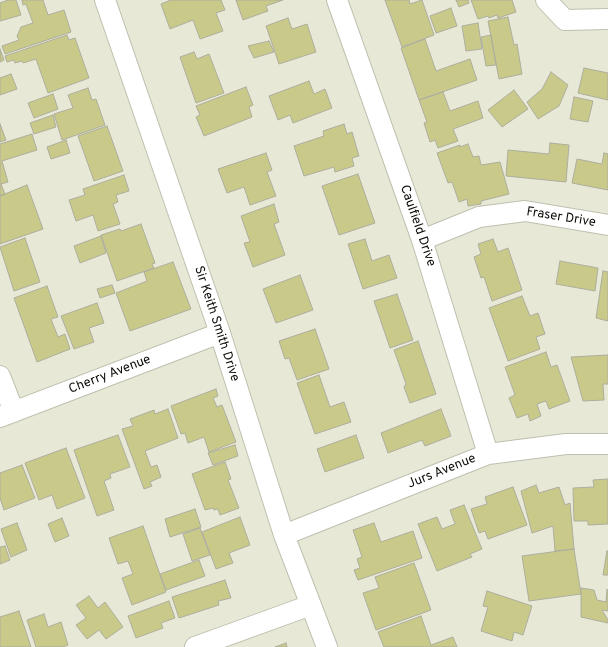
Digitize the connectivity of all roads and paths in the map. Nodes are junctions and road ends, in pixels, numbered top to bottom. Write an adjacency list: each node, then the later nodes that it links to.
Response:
1 (105, 0): 7 (street, Sir Keith Smith Drive)
2 (337, 0): 6 (street, Caulfield Drive)
3 (546, 0): 4 (street)
4 (608, 19)
5 (608, 225): 6 (street, Fraser Drive)
6 (422, 240): 11 (street, Caulfield Drive)
7 (220, 333): 9 (street, Cherry Avenue); 12 (street, Sir Keith Smith Drive)
8 (0, 376): 9 (street)
9 (7, 415)
10 (608, 444): 11 (street, Jurs Avenue)
11 (488, 454): 12 (street, Jurs Avenue)
12 (284, 535): 13 (street, Sir Keith Smith Drive)
13 (311, 605): 14 (street); 15 (street, Sir Keith Smith Drive)
14 (195, 647)
15 (327, 647)

